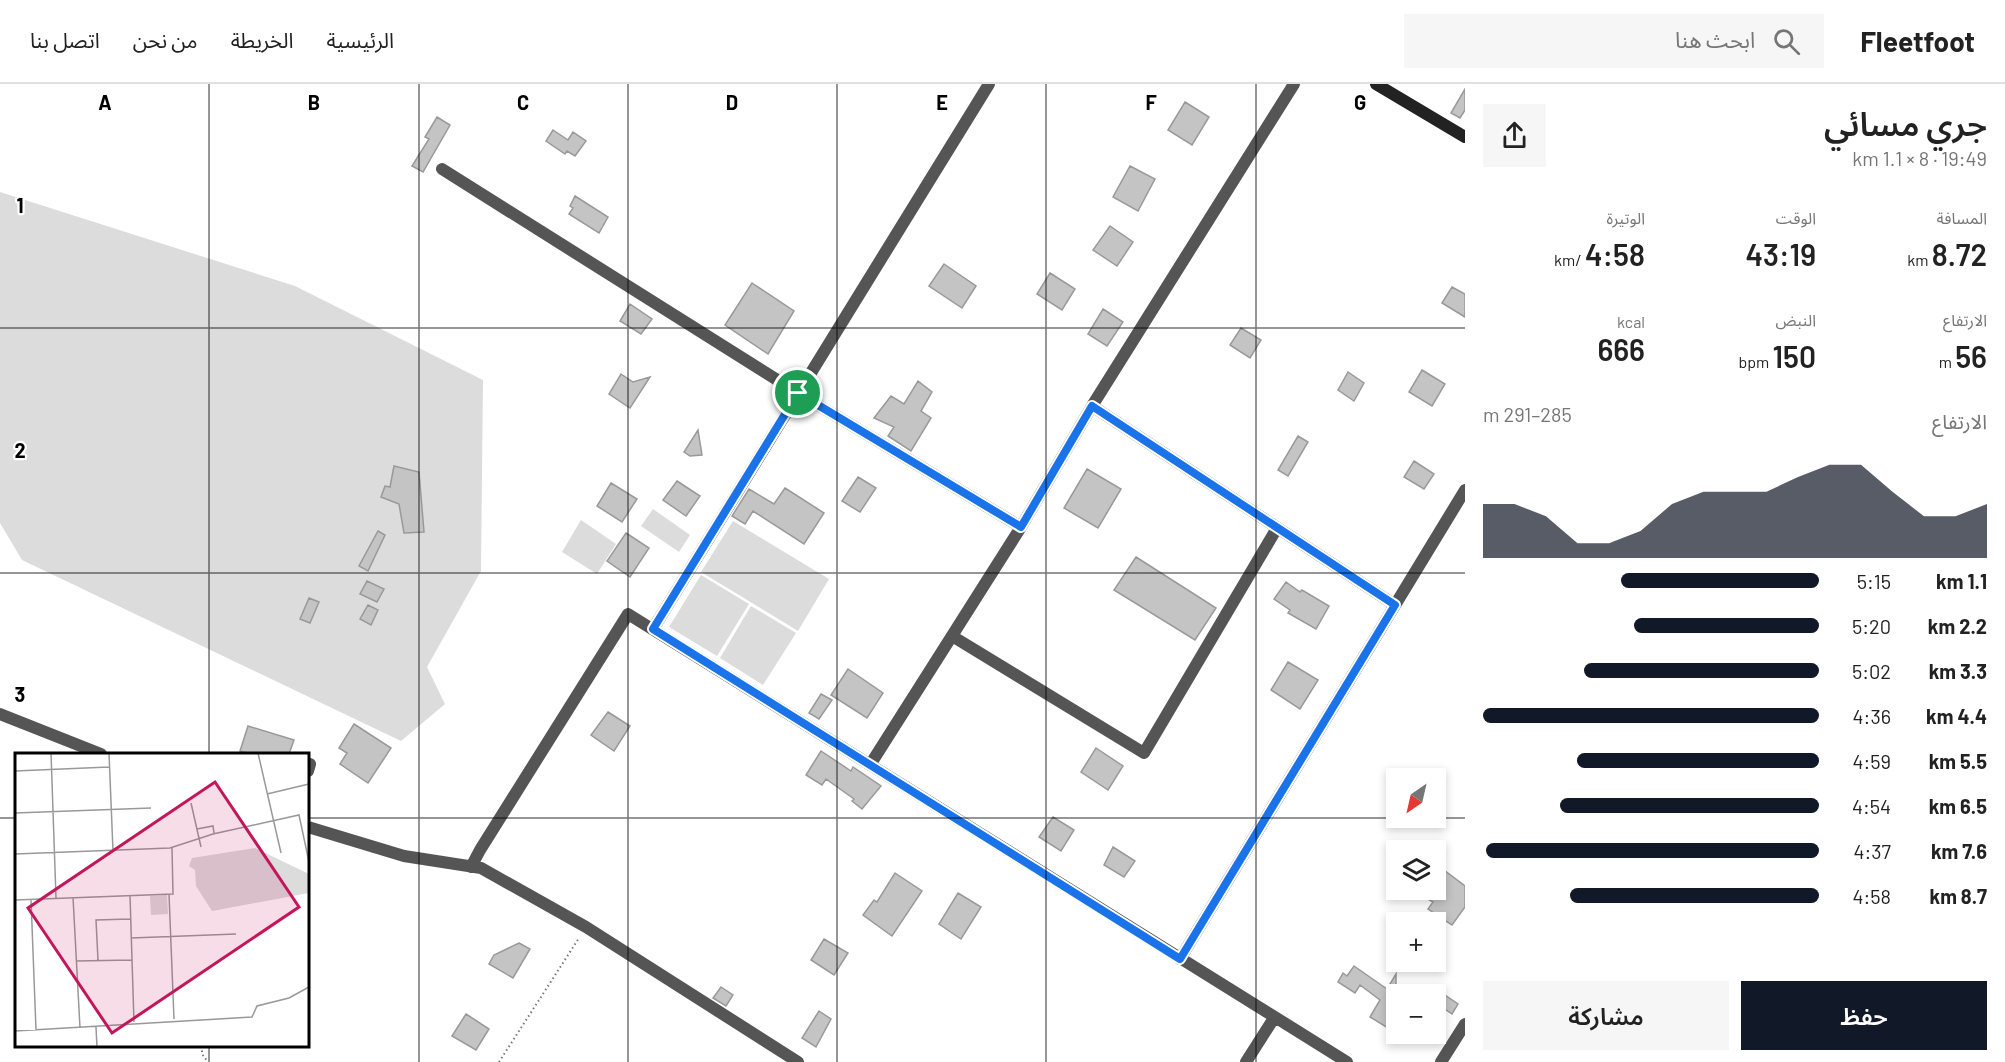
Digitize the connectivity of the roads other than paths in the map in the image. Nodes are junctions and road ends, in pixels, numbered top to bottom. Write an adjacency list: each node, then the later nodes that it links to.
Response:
1 (988, 84): 6 (street)
2 (1294, 84): 7 (street)
3 (1376, 84): 4 (street)
4 (1465, 137)
5 (442, 169): 6 (street)
6 (798, 393): 9 (street); 12 (street)
7 (1092, 406): 9 (street); 10 (street)
8 (1465, 490): 11 (street)
9 (1021, 527): 13 (street)
10 (1277, 528): 11 (street); 13 (street)
11 (1395, 605): 19 (street)
12 (653, 629): 16 (street); 18 (street)
13 (952, 636): 16 (street)
14 (0, 714): 15 (street)
15 (98, 753)
16 (870, 765): 19 (street)
17 (309, 827): 18 (street)
18 (471, 867): 22 (street)
19 (1180, 959): 20 (street)
20 (1274, 1018): 23 (street); 24 (street)
21 (1465, 1024): 25 (street)
22 (798, 1062)
23 (1246, 1062)
24 (1347, 1062)
25 (1441, 1062)

